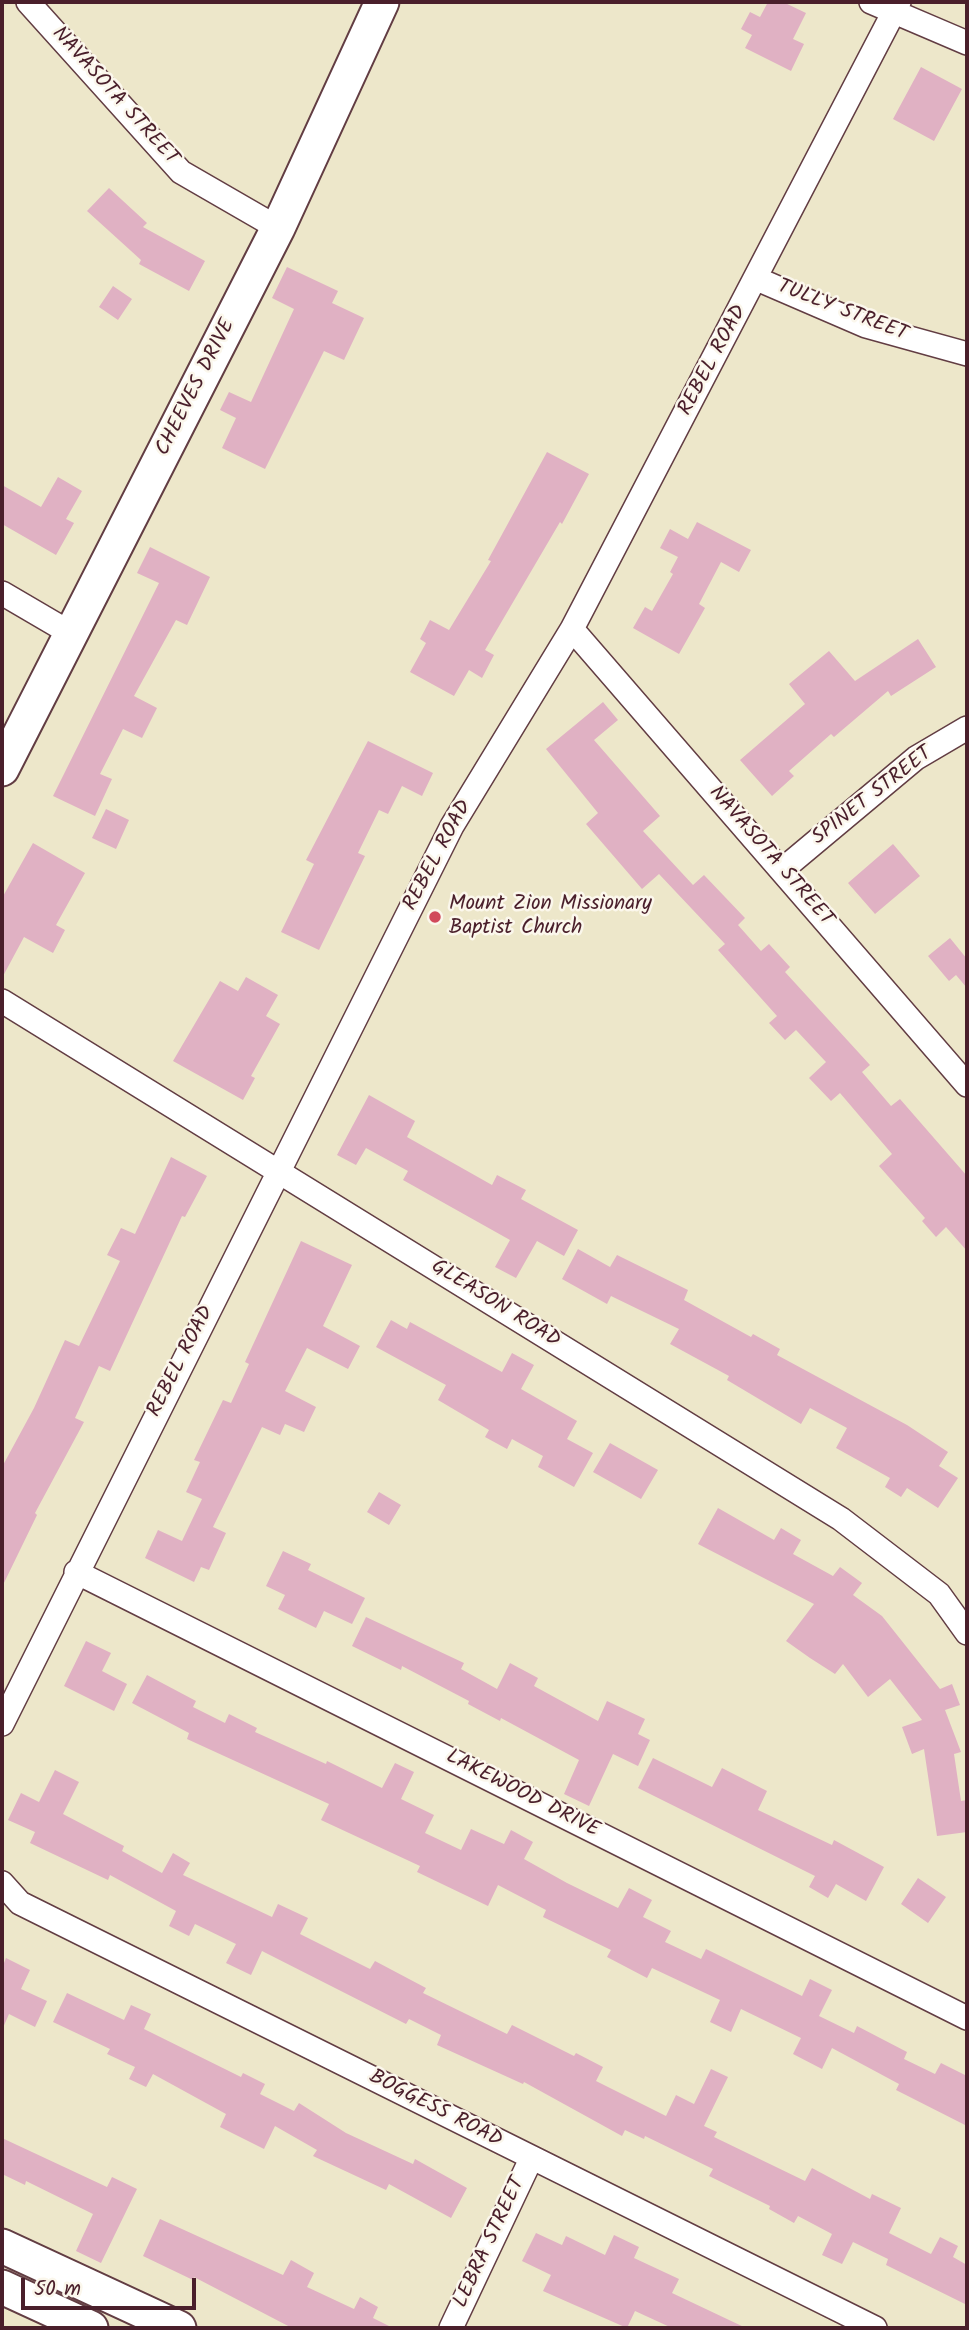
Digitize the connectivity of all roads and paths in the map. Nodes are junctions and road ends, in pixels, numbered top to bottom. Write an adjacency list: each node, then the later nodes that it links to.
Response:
1 (28, 2): 6 (street, NAVASOTA STREET)
2 (382, 2): 6 (street, CHEEVES DRIVE)
3 (872, 2): 4 (street)
4 (897, 8): 5 (street); 7 (street, REBEL ROAD)
5 (967, 43)
6 (278, 228): 11 (street, CHEEVES DRIVE)
7 (757, 279): 8 (street, TULLY STREET); 10 (street, REBEL ROAD)
8 (967, 354)
9 (2, 593): 11 (street)
10 (572, 629): 14 (street, NAVASOTA STREET); 17 (street, REBEL ROAD)
11 (72, 634): 13 (street, CHEEVES DRIVE)
12 (967, 728): 14 (street, SPINET STREET)
13 (2, 769)
14 (782, 870): 16 (street, NAVASOTA STREET)
15 (2, 1001): 17 (street, GLEASON ROAD)
16 (967, 1085)
17 (278, 1171): 18 (street, REBEL ROAD); 19 (street, GLEASON ROAD)
18 (76, 1572): 20 (street, REBEL ROAD); 22 (street, LAKEWOOD DRIVE)
19 (967, 1633)
20 (2, 1724)
21 (2, 1883): 23 (street, BOGGESS ROAD)
22 (967, 2018)
23 (531, 2158): 28 (street, LEBRA STREET); 29 (street, BOGGESS ROAD)
24 (2, 2246): 27 (street)
25 (2, 2287): 26 (street)
26 (91, 2328)
27 (178, 2328)
28 (451, 2328)
29 (875, 2328)

